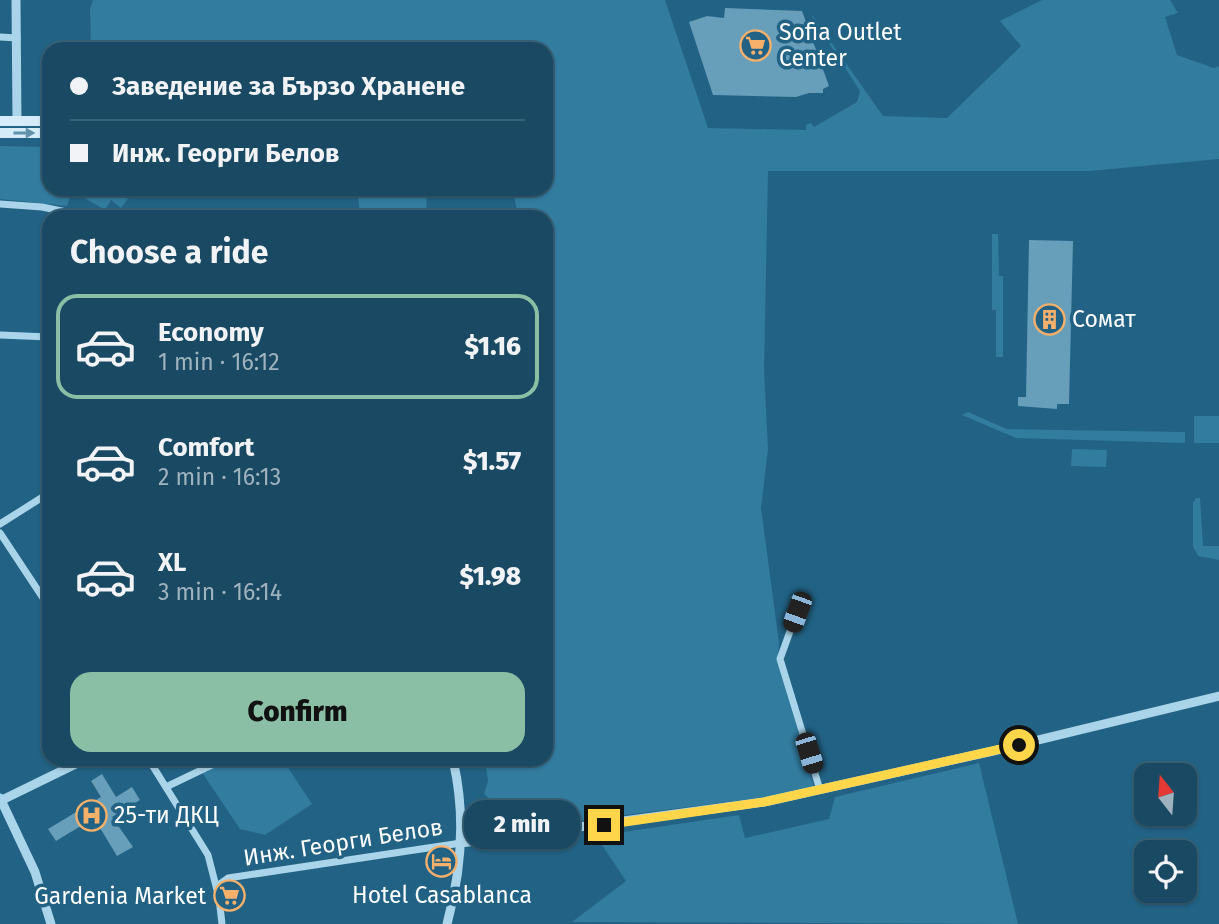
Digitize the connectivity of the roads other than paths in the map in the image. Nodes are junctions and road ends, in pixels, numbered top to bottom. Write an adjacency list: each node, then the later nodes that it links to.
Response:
1 (16, 0): 3 (street)
2 (0, 37): 3 (street)
3 (17, 38): 5 (street)
4 (0, 121): 5 (main road)
5 (17, 121): 6 (main road)
6 (42, 121)
7 (0, 133): 8 (main road, one-way to 8)
8 (42, 133)
9 (0, 204): 10 (street)
10 (57, 210)
11 (0, 335): 12 (street)
12 (42, 337)
13 (42, 497): 14 (street)
14 (0, 524)
15 (0, 533): 16 (street)
16 (42, 596)
17 (797, 612): 24 (street)
18 (1219, 696): 24 (street, Инж. Георги Белов)
19 (71, 766): 25 (street)
20 (153, 766): 23 (street)
21 (210, 766): 23 (street)
22 (454, 766): 26 (street)
23 (166, 787): 27 (street)
24 (820, 790): 26 (street, Инж. Георги Белов)
25 (0, 800): 28 (street)
26 (461, 843): 27 (street, Инж. Георги Белов); 30 (street)
27 (217, 886): 29 (street)
28 (51, 924)
29 (222, 924)
30 (447, 924)

